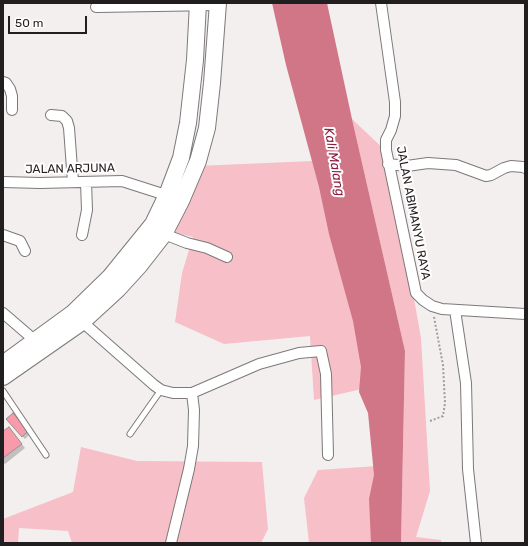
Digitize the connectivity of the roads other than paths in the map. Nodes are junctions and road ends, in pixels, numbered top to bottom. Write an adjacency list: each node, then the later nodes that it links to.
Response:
1 (381, 3): 10 (street, JALAN ABIMANYU RAYA)
2 (198, 4): 3 (street); 4 (street); 6 (main road)
3 (218, 4): 7 (main road)
4 (96, 7)
5 (3, 82): 8 (street)
6 (191, 102): 7 (main road); 15 (main road)
7 (210, 104): 15 (main road)
8 (12, 110)
9 (51, 115): 13 (street)
10 (388, 164): 11 (street); 21 (street, JALAN ABIMANYU RAYA)
11 (525, 168)
12 (3, 182): 13 (street, JALAN ARJUNA)
13 (73, 182): 14 (street, JALAN ARJUNA)
14 (86, 182): 15 (street, JALAN ARJUNA); 18 (street)
15 (174, 198): 16 (main road); 24 (main road)
16 (164, 234): 20 (street); 24 (main road)
17 (3, 235): 19 (street)
18 (82, 235)
19 (25, 251)
20 (227, 257)
21 (455, 310): 23 (street, JALAN ABIMANYU RAYA); 35 (street)
22 (3, 312): 25 (street)
23 (525, 314)
24 (78, 318): 25 (main road); 28 (street)
25 (40, 345): 26 (main road); 27 (main road)
26 (3, 364)
27 (3, 377)
28 (161, 390): 30 (street); 31 (lane)
29 (3, 391): 32 (lane)
30 (192, 393): 33 (street); 34 (street)
31 (130, 434)
32 (46, 455)
33 (328, 455)
34 (171, 543)
35 (476, 543)

